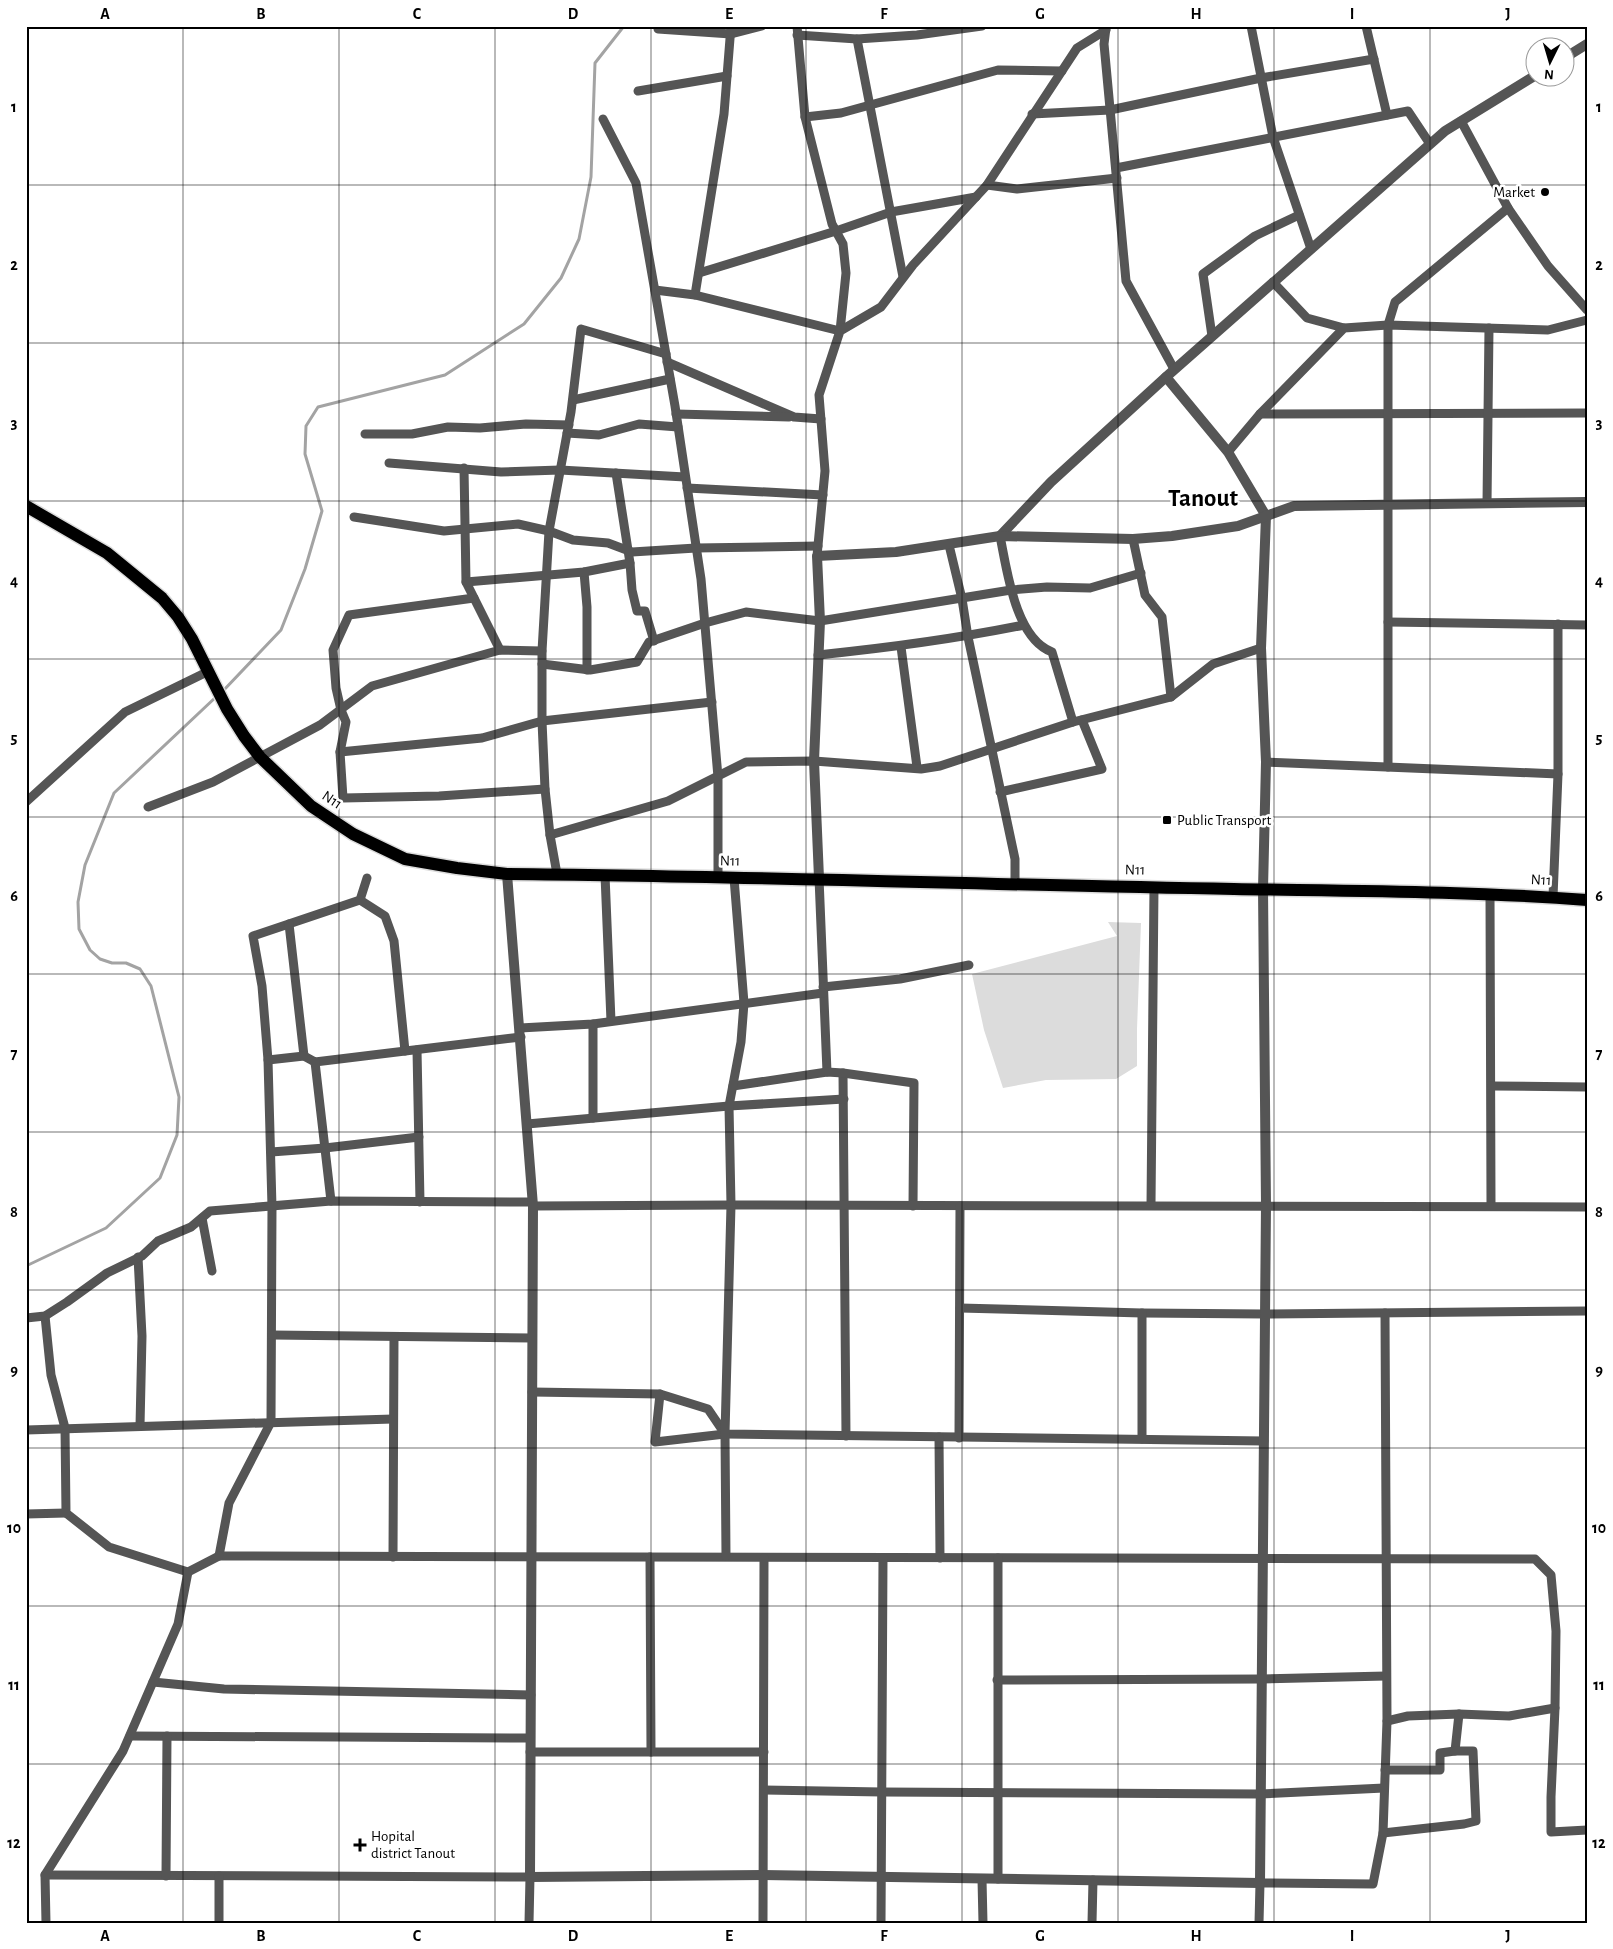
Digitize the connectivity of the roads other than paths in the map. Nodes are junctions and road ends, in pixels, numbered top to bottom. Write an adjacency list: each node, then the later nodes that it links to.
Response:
1 (762, 26): 7 (street)
2 (982, 26): 9 (street)
3 (1251, 26): 15 (street)
4 (1366, 26): 12 (street)
5 (1106, 28): 13 (street); 19 (street)
6 (658, 29): 7 (street)
7 (731, 30): 14 (street)
8 (797, 30): 9 (street); 22 (street)
9 (858, 39): 18 (street)
10 (1587, 44): 11 (street)
11 (1576, 51)
12 (1374, 59): 15 (street); 21 (street)
13 (1062, 70): 18 (street); 20 (street)
14 (727, 76): 17 (street); 35 (street)
15 (1261, 78): 19 (street); 25 (street)
16 (1526, 82): 24 (street)
17 (638, 91)
18 (870, 105): 22 (street); 31 (street)
19 (1110, 110): 20 (street); 27 (street)
20 (1032, 114): 28 (street)
21 (1387, 115): 25 (street); 26 (street)
22 (805, 117): 33 (street)
23 (603, 119): 38 (street)
24 (1461, 121): 26 (street); 30 (street)
25 (1273, 137): 27 (street); 32 (street)
26 (1430, 144): 34 (street)
27 (1116, 173): 28 (street); 48 (street)
28 (987, 185): 29 (street)
29 (976, 197): 31 (street); 36 (street)
30 (1508, 208): 40 (street); 42 (street)
31 (891, 212): 33 (street); 36 (street)
32 (1299, 215): 34 (street); 46 (street)
33 (836, 231): 35 (street); 45 (street)
34 (1311, 249): 37 (street)
35 (699, 273): 39 (street)
36 (904, 277): 45 (street)
37 (1273, 282): 43 (street); 46 (street)
38 (655, 290): 39 (street); 47 (street)
39 (695, 295): 45 (street)
40 (1587, 310)
41 (1587, 320): 44 (street)
42 (1388, 325): 43 (street); 44 (street); 52 (street)
43 (1344, 328): 55 (street)
44 (1489, 328): 56 (street)
45 (840, 331): 58 (street)
46 (1212, 336): 48 (street)
47 (667, 358): 50 (street); 51 (street); 57 (street)
48 (1174, 369): 49 (street)
49 (1166, 376): 62 (street); 78 (street)
50 (670, 378): 51 (street); 54 (street)
51 (573, 400): 60 (street)
52 (1388, 412): 55 (street); 56 (street); 72 (street)
53 (1587, 413): 56 (street)
54 (676, 414): 57 (street); 59 (street)
55 (1260, 414): 62 (street)
56 (1488, 414): 71 (street)
57 (794, 417): 58 (street)
58 (821, 419): 69 (street)
59 (678, 427): 60 (street); 67 (street)
60 (568, 429): 61 (street); 65 (street)
61 (365, 434)
62 (1228, 452): 74 (street)
63 (389, 463): 64 (street)
64 (464, 468): 65 (street); 76 (street)
65 (560, 470): 66 (street); 77 (street)
66 (616, 473): 67 (street); 82 (street)
67 (685, 477): 68 (street)
68 (687, 488): 69 (street); 81 (street)
69 (823, 495): 83 (street)
70 (1587, 502): 71 (street)
71 (1487, 503): 72 (street)
72 (1388, 504): 74 (street); 93 (street)
73 (26, 506): 107 (main road, N11)
74 (1266, 516): 79 (street); 101 (street)
75 (354, 517): 76 (street)
76 (465, 529): 77 (street); 88 (street)
77 (550, 531): 82 (street); 87 (street)
78 (1000, 536): 79 (street); 80 (street); 89 (street)
79 (1133, 538): 86 (street)
80 (949, 545): 83 (street); 91 (street)
81 (696, 548): 82 (street); 83 (street); 94 (street)
82 (627, 550): 84 (street)
83 (818, 551): 92 (street)
84 (630, 562): 85 (street); 99 (street)
85 (584, 572): 87 (street); 106 (street)
86 (1141, 573): 89 (street); 108 (street)
87 (548, 574): 88 (street); 103 (street)
88 (466, 582): 90 (street)
89 (1011, 590): 91 (street); 96 (street)
90 (474, 598): 102 (street); 110 (street)
91 (962, 599): 92 (street); 98 (street)
92 (820, 621): 94 (street); 104 (street)
93 (1388, 622): 95 (street); 119 (street)
94 (705, 623): 99 (street); 109 (street)
95 (1558, 624): 97 (street); 120 (street)
96 (1024, 625): 98 (street); 112 (street)
97 (1587, 625)
98 (968, 637): 100 (street); 113 (street)
99 (654, 641): 106 (street)
100 (901, 647): 104 (street); 118 (street)
101 (1261, 648): 108 (street); 117 (street)
102 (500, 650): 103 (street); 110 (street)
103 (542, 651): 105 (street)
104 (818, 655): 116 (street)
105 (542, 664): 106 (street); 111 (street)
106 (587, 670)
107 (209, 671): 115 (main road, N11); 124 (street)
108 (1170, 697): 112 (street)
109 (712, 702): 111 (street); 121 (street)
110 (340, 710): 114 (street); 115 (street)
111 (542, 721): 114 (street); 122 (street)
112 (1078, 721): 113 (street); 123 (street)
113 (991, 751): 118 (street); 123 (street)
114 (340, 752): 122 (street)
115 (260, 757): 125 (street); 127 (main road, N11)
116 (814, 761): 118 (street); 121 (street); 133 (street)
117 (1266, 762): 119 (street); 136 (street)
118 (917, 767)
119 (1388, 767): 120 (street)
120 (1558, 774): 138 (street)
121 (718, 777): 126 (street); 131 (street)
122 (546, 789): 126 (street)
123 (1000, 792): 134 (street)
124 (26, 802)
125 (148, 807)
126 (550, 835): 128 (street)
127 (507, 874): 128 (main road, N11); 147 (street)
128 (557, 874): 129 (main road, N11)
129 (605, 875): 131 (main road, N11); 145 (street)
130 (367, 878): 139 (street)
131 (718, 878): 132 (main road, N11)
132 (734, 878): 133 (main road, N11); 144 (street)
133 (819, 878): 134 (main road, N11); 143 (street)
134 (1015, 884): 135 (main road, N11)
135 (1154, 887): 136 (main road, N11); 169 (street)
136 (1263, 889): 137 (main road, N11); 170 (street)
137 (1490, 894): 138 (main road, N11); 156 (street)
138 (1553, 897): 140 (main road, N11)
139 (360, 900): 141 (street); 149 (street)
140 (1587, 900)
141 (289, 924): 150 (street); 151 (street)
142 (969, 966): 143 (street)
143 (823, 990): 144 (street); 153 (street)
144 (744, 1003): 145 (street); 155 (street)
145 (612, 1021): 146 (street)
146 (593, 1024): 147 (street); 160 (street)
147 (520, 1032): 148 (street); 161 (street)
148 (417, 1050): 149 (street); 162 (street)
149 (405, 1051): 152 (street)
150 (304, 1056): 151 (street); 152 (street)
151 (268, 1060): 164 (street)
152 (316, 1062): 163 (street)
153 (826, 1072): 154 (street); 155 (street)
154 (844, 1073): 158 (street); 172 (street)
155 (733, 1086): 159 (street)
156 (1492, 1086): 157 (street); 174 (street)
157 (1587, 1087)
158 (844, 1099): 159 (street); 171 (street)
159 (729, 1106): 160 (street); 168 (street)
160 (593, 1118): 161 (street)
161 (527, 1124): 167 (street)
162 (419, 1137): 163 (street); 166 (street)
163 (325, 1148): 164 (street); 165 (street)
164 (271, 1152): 176 (street)
165 (331, 1201): 166 (street); 176 (street)
166 (420, 1202): 167 (street)
167 (532, 1204): 168 (street); 189 (street)
168 (731, 1204): 171 (street); 197 (street)
169 (1151, 1205): 170 (street); 173 (street)
170 (1266, 1205): 174 (street); 184 (street)
171 (845, 1206): 172 (street); 198 (street)
172 (913, 1206): 173 (street)
173 (960, 1206): 180 (street)
174 (1491, 1206): 175 (street)
175 (1587, 1206)
176 (272, 1207): 177 (street); 187 (street)
177 (202, 1218): 178 (street); 179 (street)
178 (138, 1257): 185 (street); 194 (street)
179 (212, 1271)
180 (960, 1308): 182 (street); 200 (street)
181 (1587, 1311): 183 (street)
182 (1142, 1313): 184 (street); 201 (street)
183 (1385, 1313): 184 (street); 215 (street)
184 (1264, 1314): 202 (street)
185 (45, 1316): 186 (street); 195 (street)
186 (26, 1318)
187 (272, 1335): 188 (street); 193 (street)
188 (394, 1337): 189 (street); 192 (street)
189 (532, 1338): 190 (street)
190 (532, 1392): 191 (street); 208 (street)
191 (660, 1394): 197 (street); 197 (street)
192 (393, 1418): 193 (street); 207 (street)
193 (270, 1422): 194 (street); 205 (street)
194 (140, 1426): 195 (street)
195 (65, 1428): 196 (street); 203 (street)
196 (26, 1430)
197 (725, 1434): 198 (street); 206 (street)
198 (846, 1436): 199 (street)
199 (939, 1437): 200 (street); 212 (street)
200 (959, 1438): 201 (street)
201 (1142, 1439): 202 (street)
202 (1264, 1441): 214 (street)
203 (66, 1513): 204 (street); 216 (street)
204 (26, 1514)
205 (219, 1556): 207 (street); 216 (street)
206 (726, 1556): 209 (street); 210 (street)
207 (393, 1557): 208 (street)
208 (531, 1557): 209 (street); 221 (street)
209 (650, 1558): 230 (street)
210 (764, 1558): 211 (street); 231 (street)
211 (883, 1558): 212 (street); 235 (street)
212 (940, 1558): 213 (street)
213 (998, 1558): 214 (street); 219 (street)
214 (1262, 1558): 215 (street); 218 (street)
215 (1386, 1559): 217 (street); 222 (street)
216 (188, 1572): 220 (street)
217 (1386, 1676): 218 (street); 224 (street)
218 (1262, 1679): 219 (street); 237 (street)
219 (998, 1680): 236 (street)
220 (153, 1682): 221 (street); 225 (street)
221 (530, 1695): 227 (street)
222 (1556, 1708): 223 (street); 238 (street)
223 (1459, 1714): 224 (street); 228 (street)
224 (1387, 1720): 232 (street)
225 (130, 1736): 226 (street); 240 (street)
226 (167, 1736): 227 (street); 242 (street)
227 (530, 1738): 229 (street)
228 (1455, 1751): 232 (street); 239 (street)
229 (530, 1752): 230 (street); 244 (street)
230 (651, 1752): 231 (street)
231 (764, 1752): 234 (street)
232 (1385, 1770): 233 (street)
233 (1384, 1788): 237 (street); 239 (street)
234 (764, 1790): 235 (street); 241 (street)
235 (882, 1792): 236 (street); 245 (street)
236 (998, 1792): 237 (street); 247 (street)
237 (1260, 1794): 249 (street)
238 (1587, 1830)
239 (1383, 1833): 249 (street)
240 (45, 1875): 242 (street); 250 (street)
241 (763, 1875): 244 (street); 245 (street); 253 (street)
242 (166, 1876): 243 (street)
243 (219, 1876): 244 (street); 251 (street)
244 (530, 1877): 252 (street)
245 (882, 1877): 246 (street); 254 (street)
246 (982, 1879): 247 (street); 255 (street)
247 (998, 1879): 248 (street)
248 (1093, 1880): 249 (street); 256 (street)
249 (1260, 1883): 257 (street)
250 (46, 1923)
251 (219, 1923)
252 (530, 1923)
253 (763, 1923)
254 (881, 1923)
255 (983, 1923)
256 (1092, 1923)
257 (1260, 1923)

